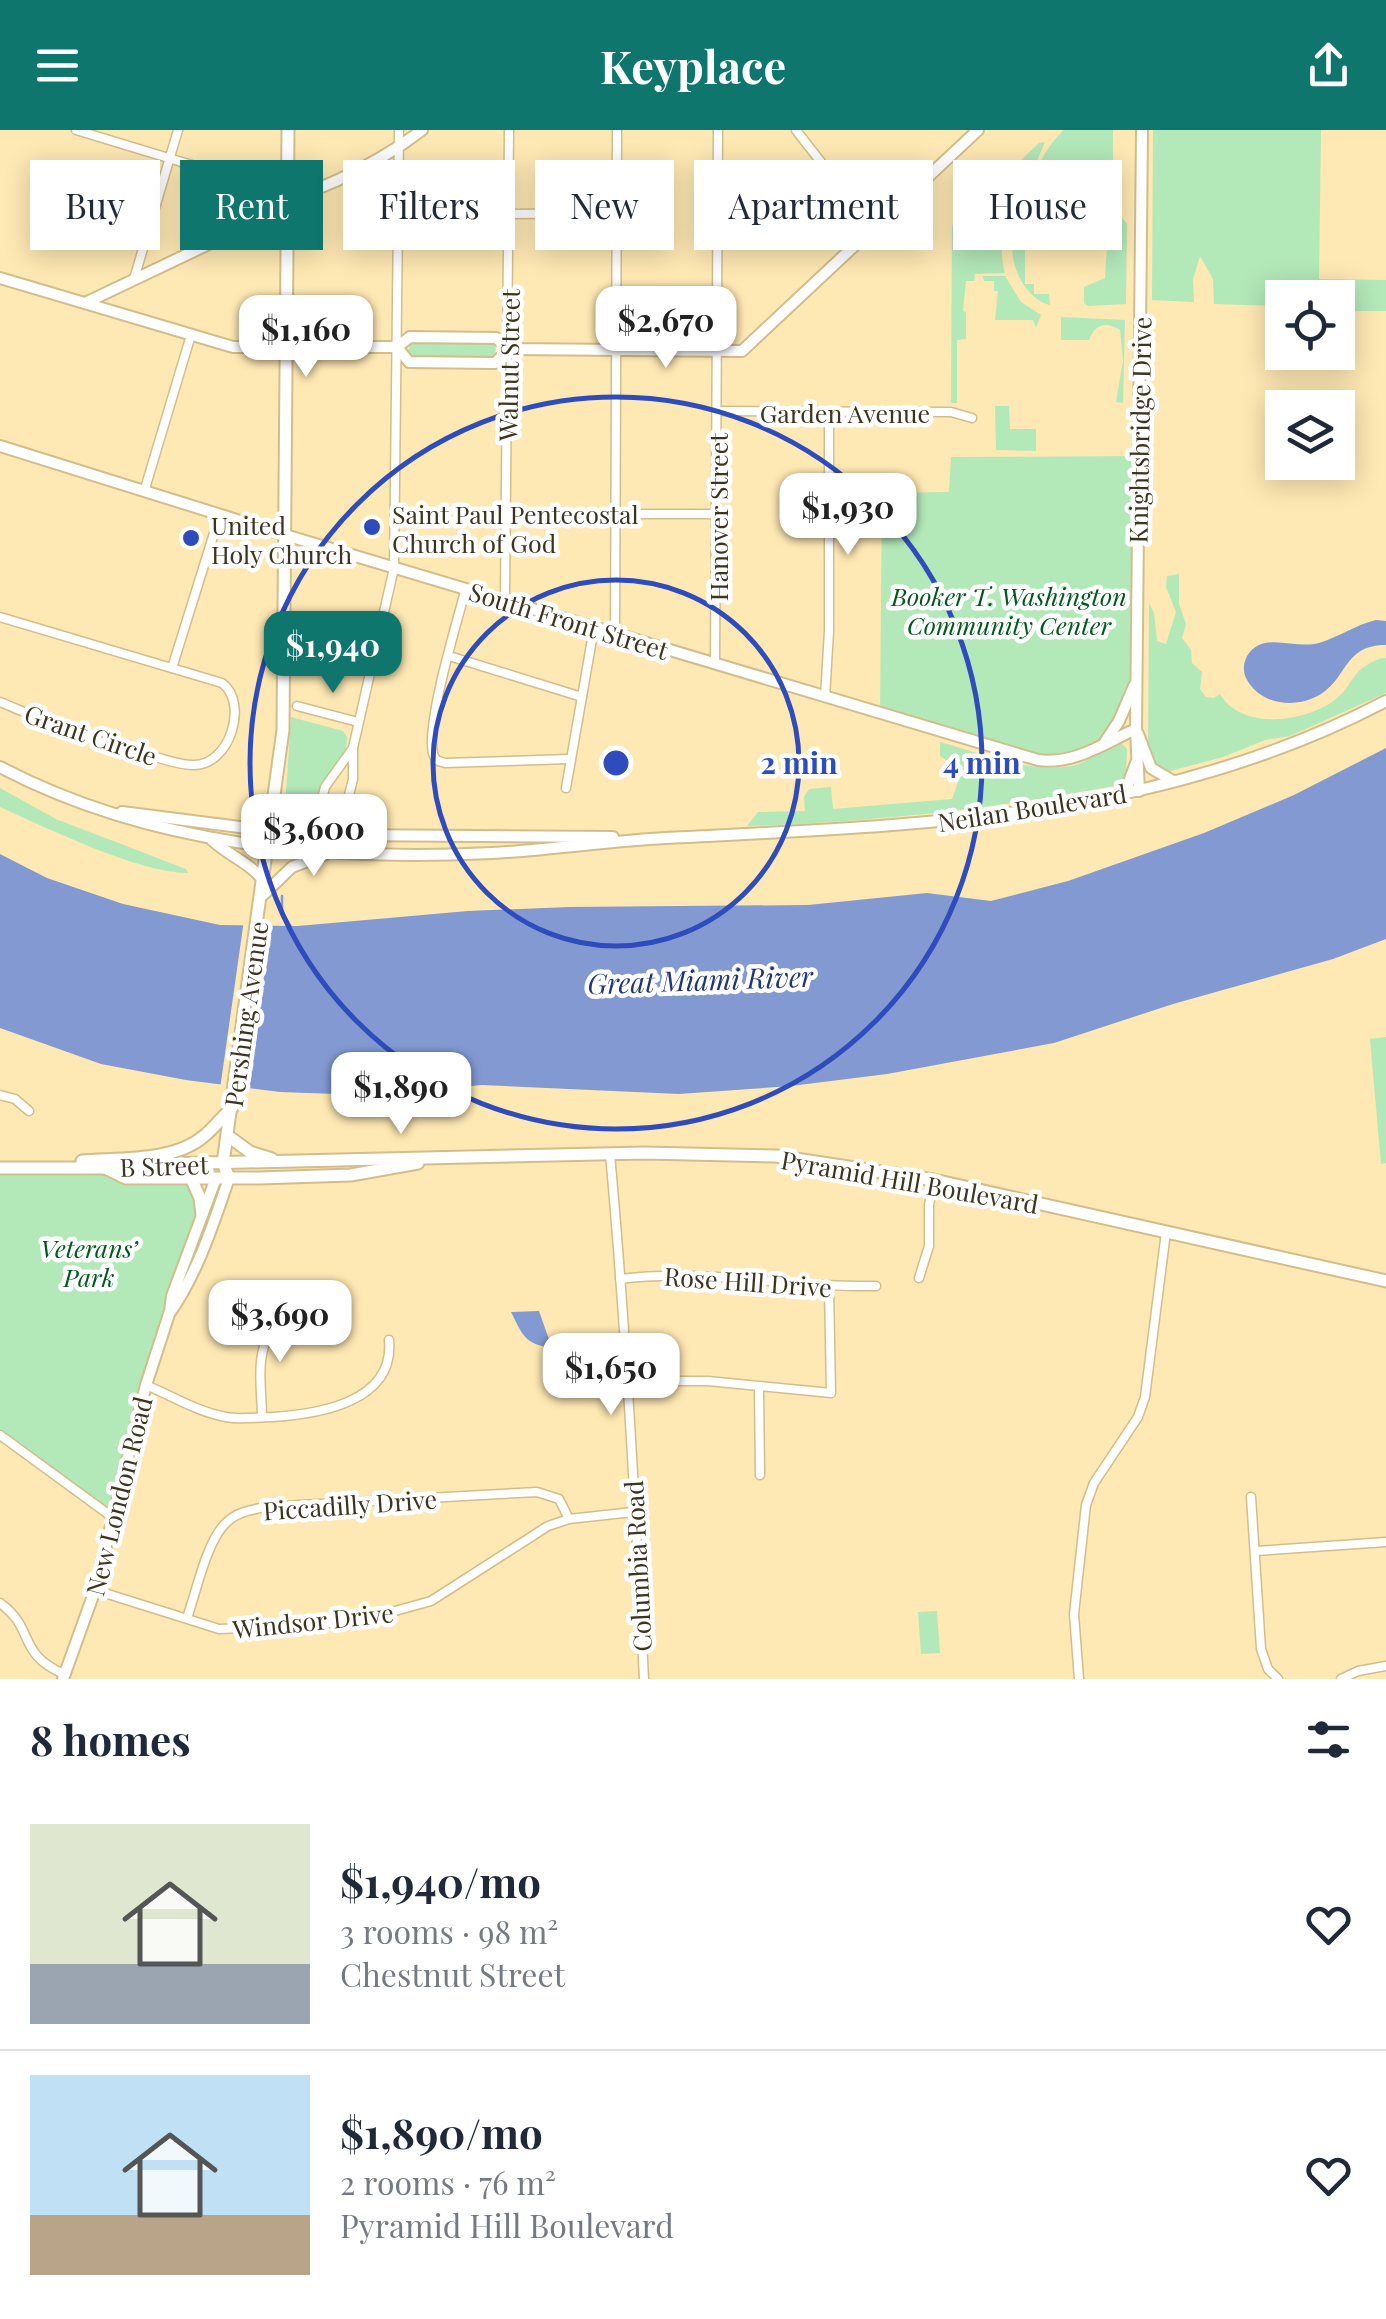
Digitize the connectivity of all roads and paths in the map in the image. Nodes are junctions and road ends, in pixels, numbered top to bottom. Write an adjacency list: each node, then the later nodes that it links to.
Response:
1 (76, 130): 13 (street)
2 (178, 130): 13 (street)
3 (288, 130): 14 (main road, Pershing Avenue)
4 (399, 130): 12 (street)
5 (422, 130): 12 (street)
6 (508, 130): 15 (street, Walnut Street)
7 (617, 130): 16 (street)
8 (718, 130): 34 (street, Hanover Street)
9 (796, 130): 17 (street)
10 (978, 130): 19 (street)
11 (1142, 130): 53 (street, Knightsbridge Drive)
12 (399, 148): 20 (street); 30 (street)
13 (170, 158): 18 (street); 27 (street)
14 (288, 160)
15 (509, 160)
16 (617, 160)
17 (820, 160)
18 (180, 161)
19 (933, 172)
20 (323, 186)
21 (198, 250): 27 (street)
22 (287, 250): 31 (main road, Pershing Avenue)
23 (510, 250): 32 (street, Walnut Street)
24 (616, 250): 33 (street)
25 (850, 250): 34 (street)
26 (0, 278): 28 (street)
27 (134, 280): 28 (street)
28 (84, 303): 29 (street)
29 (191, 334): 31 (street); 39 (street)
30 (397, 347): 31 (street); 32 (street); 32 (street); 44 (street)
31 (286, 348): 43 (main road, Pershing Avenue)
32 (509, 349): 33 (street); 46 (street, Walnut Street)
33 (616, 350): 34 (street); 41 (street)
34 (717, 352): 35 (street, Hanover Street)
35 (717, 411): 36 (street, Garden Avenue); 42 (street, Hanover Street)
36 (829, 412): 37 (street, Garden Avenue); 55 (street)
37 (972, 418)
38 (0, 446): 39 (street, South Front Street)
39 (144, 492): 40 (street, South Front Street)
40 (220, 514): 43 (street, South Front Street); 52 (street)
41 (615, 514): 42 (street); 49 (street)
42 (717, 514): 51 (street, Hanover Street)
43 (285, 535): 44 (street, South Front Street); 71 (main road, Pershing Avenue)
44 (394, 568): 45 (street, South Front Street); 59 (street)
45 (466, 588): 46 (street, South Front Street); 50 (street)
46 (505, 600): 48 (street, South Front Street)
47 (0, 617): 52 (street)
48 (594, 628): 49 (street, South Front Street); 54 (street)
49 (615, 633): 51 (street, South Front Street)
50 (449, 656): 54 (street); 63 (street)
51 (715, 664): 55 (street, South Front Street)
52 (172, 668): 57 (street, Grant Circle)
53 (1136, 681): 60 (street, Knightsbridge Drive); 61 (street)
54 (582, 697): 63 (street)
55 (825, 697): 61 (street, South Front Street)
56 (1386, 700): 66 (street, Neilan Boulevard)
57 (0, 702)
58 (297, 706): 59 (street)
59 (358, 722): 62 (street)
60 (1136, 729): 61 (street, South Front Street); 64 (street, Knightsbridge Drive); 66 (street)
61 (1104, 742)
62 (353, 748): 62 (street)
63 (568, 759): 67 (street)
64 (1137, 762): 68 (street, Knightsbridge Drive); 69 (street)
65 (0, 767): 70 (street, Neilan Boulevard)
66 (1174, 781): 68 (street, Neilan Boulevard)
67 (566, 788)
68 (1138, 791): 69 (street, Neilan Boulevard)
69 (1124, 795): 72 (street, Neilan Boulevard)
70 (111, 812): 71 (street, Neilan Boulevard); 73 (street, Neilan Boulevard)
71 (271, 831): 72 (street, Neilan Boulevard); 74 (main road, Pershing Avenue)
72 (662, 838): 75 (street, Neilan Boulevard)
73 (211, 839): 74 (street, Neilan Boulevard); 76 (street)
74 (269, 846): 75 (street, Neilan Boulevard); 76 (main road, Pershing Avenue)
75 (336, 852): 76 (street)
76 (270, 882): 78 (main road, Pershing Avenue)
77 (0, 1095): 79 (street)
78 (232, 1108): 80 (main road, Pershing Avenue); 85 (main road)
79 (30, 1111)
80 (228, 1136): 83 (main road, Pershing Avenue); 84 (main road)
81 (610, 1154): 82 (main road, Pyramid Hill Boulevard); 90 (main road, Pyramid Hill Boulevard); 94 (street, Columbia Road)
82 (427, 1160): 84 (main road, Pyramid Hill Boulevard); 89 (main road, Pyramid Hill Boulevard)
83 (223, 1163): 84 (main road, Pyramid Hill Boulevard); 87 (main road, B Street); 89 (main road)
84 (285, 1163)
85 (62, 1167): 86 (main road, B Street); 87 (main road, B Street)
86 (0, 1168)
87 (105, 1168): 88 (main road, B Street)
88 (191, 1178): 89 (main road, B Street); 91 (main road)
89 (222, 1178): 91 (street, New London Road); 99 (street, New London Road)
90 (934, 1180): 92 (main road, Pyramid Hill Boulevard); 93 (street)
91 (202, 1215): 99 (street, New London Road)
92 (1166, 1232): 95 (main road, Pyramid Hill Boulevard); 119 (street)
93 (919, 1278)
94 (620, 1279): 97 (street, Rose Hill Drive); 101 (street, Columbia Road)
95 (1386, 1281)
96 (876, 1286): 97 (street, Rose Hill Drive)
97 (829, 1287): 103 (street)
98 (296, 1309): 104 (street)
99 (170, 1312): 102 (street, New London Road)
100 (389, 1340): 104 (street)
101 (628, 1381): 103 (street); 108 (street, Columbia Road)
102 (146, 1384): 104 (street); 110 (street, New London Road)
103 (759, 1388): 106 (street)
104 (262, 1417)
105 (0, 1435): 110 (street)
106 (760, 1475)
107 (1251, 1497): 112 (street)
108 (632, 1512): 109 (street, Windsor Drive); 118 (street, Columbia Road)
109 (569, 1519): 115 (street, Windsor Drive); 115 (street, Piccadilly Drive)
110 (115, 1520): 113 (street, New London Road)
111 (1386, 1542): 112 (street)
112 (1256, 1551): 120 (street)
113 (96, 1590): 115 (street, Windsor Drive); 117 (street, New London Road)
114 (0, 1603): 117 (street)
115 (187, 1618)
116 (1386, 1666): 121 (street)
117 (64, 1676)
118 (644, 1679)
119 (1079, 1679)
120 (1278, 1679)
121 (1341, 1679)

